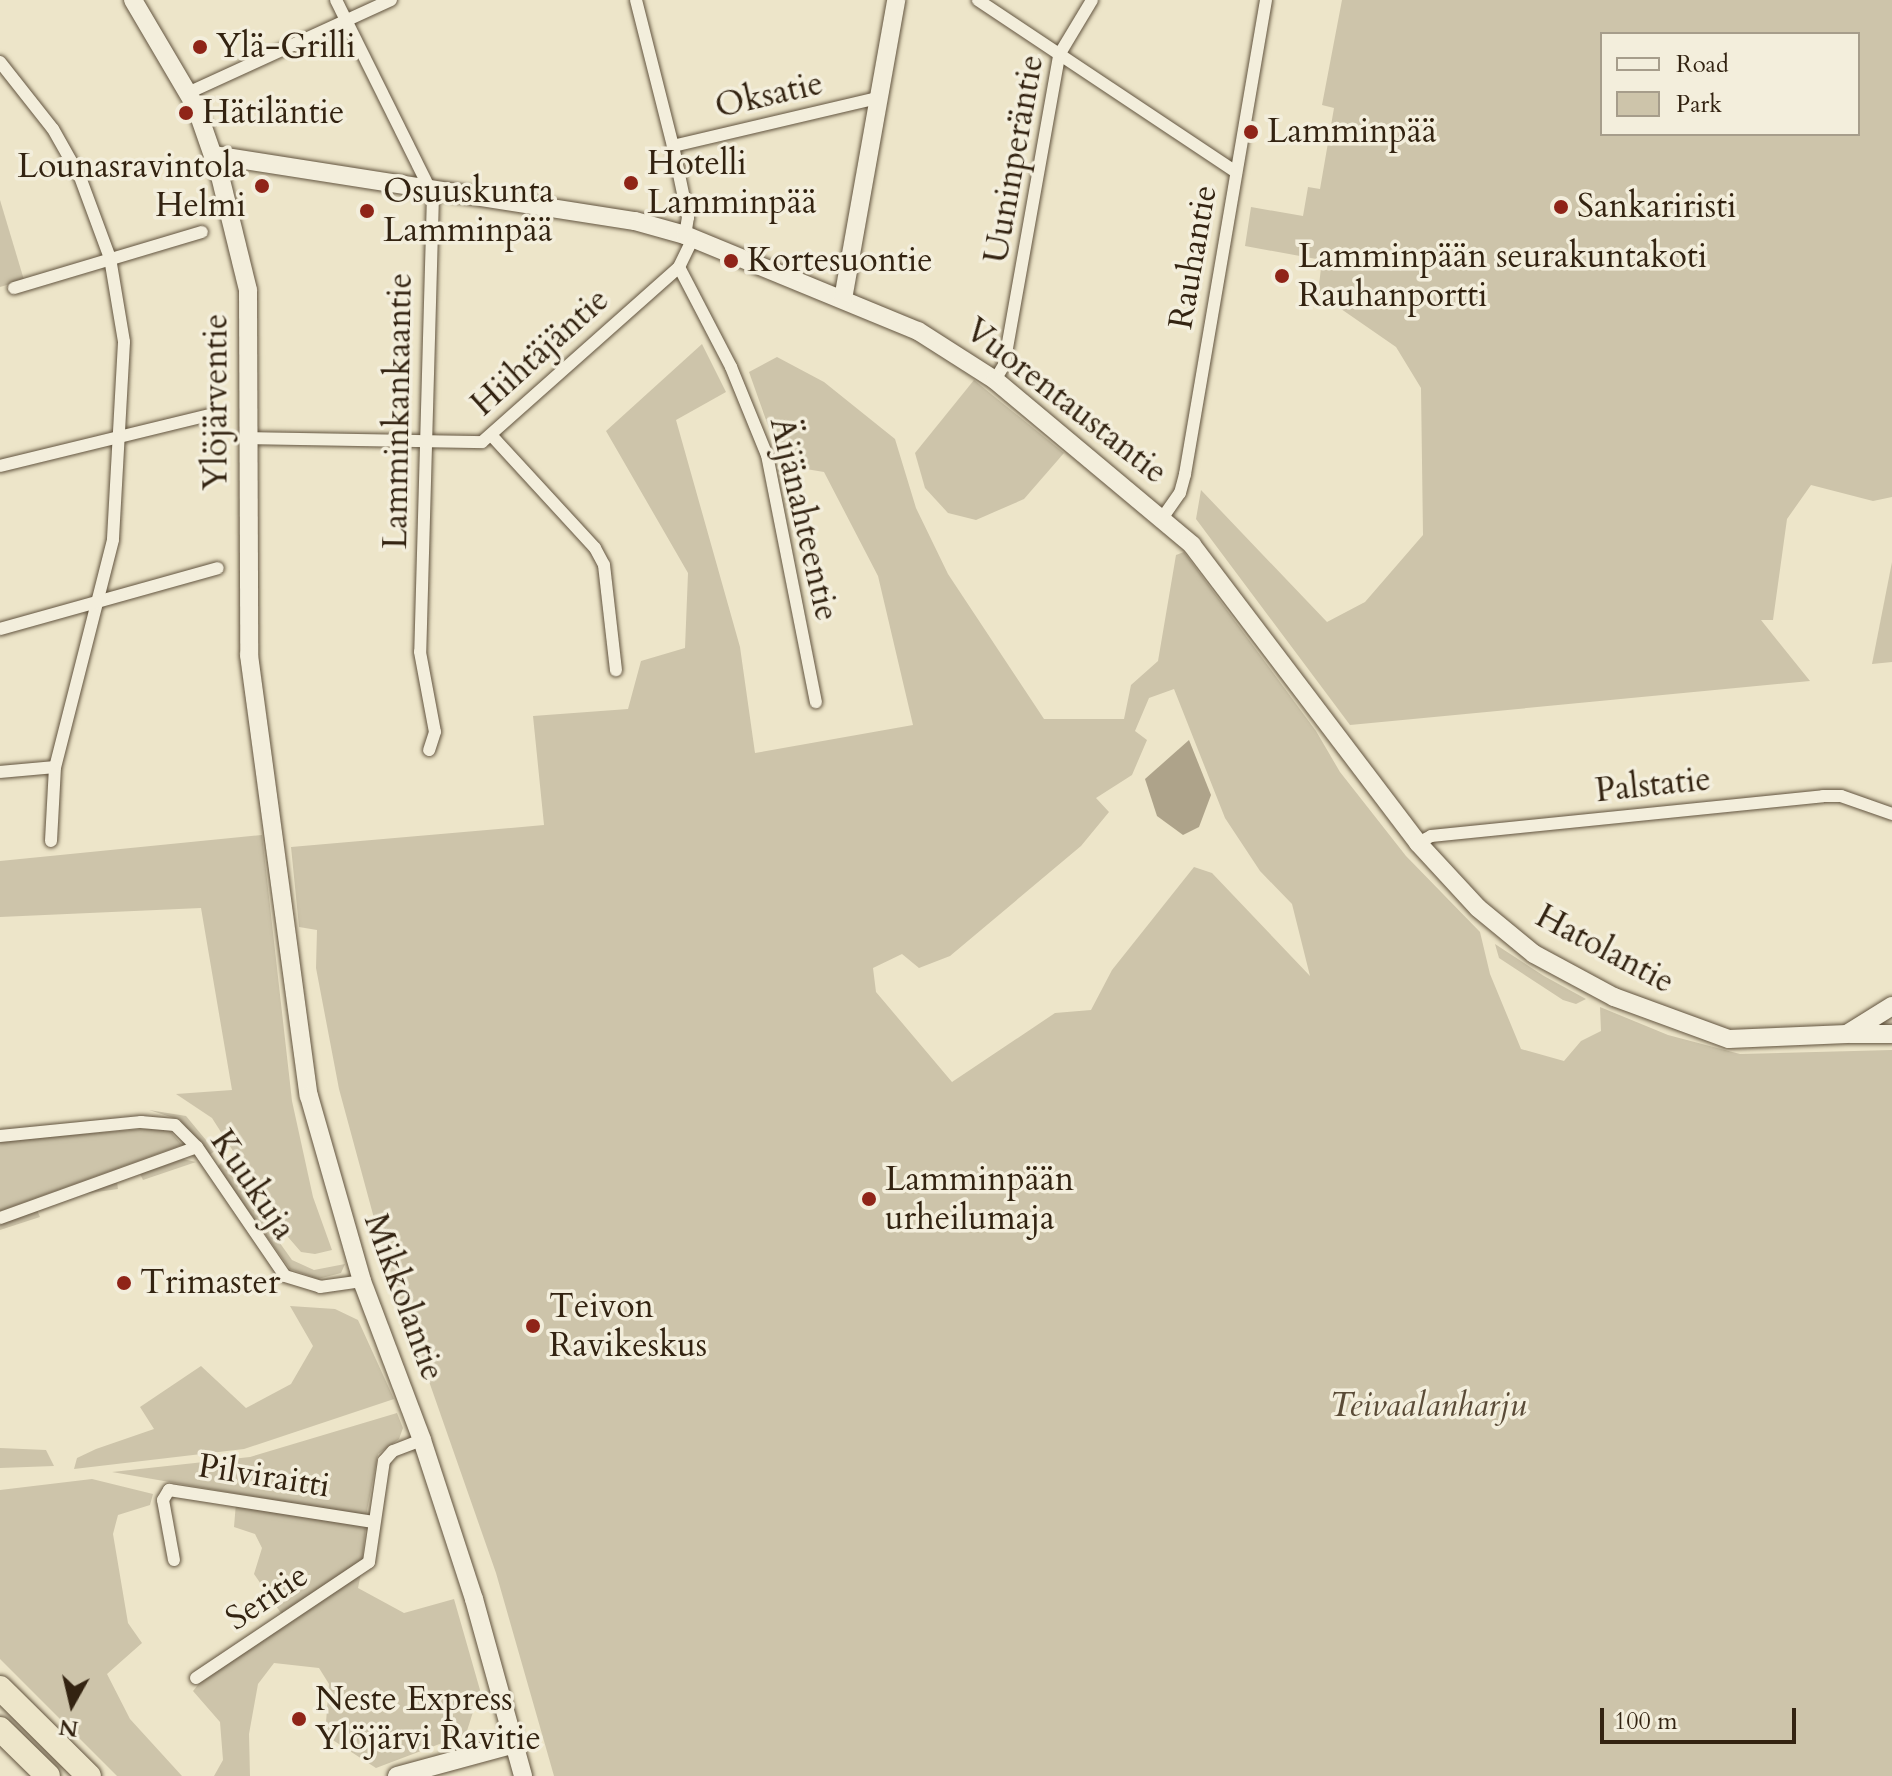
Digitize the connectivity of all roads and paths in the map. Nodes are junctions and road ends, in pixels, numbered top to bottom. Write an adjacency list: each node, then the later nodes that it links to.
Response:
1 (133, 0): 12 (main road, Ylöjärventie)
2 (336, 0): 9 (street, Lamminkankaantie)
3 (391, 0): 9 (street)
4 (636, 0): 14 (street)
5 (896, 0): 13 (main road)
6 (978, 0): 10 (street)
7 (1092, 0): 10 (street, Uuninperäntie)
8 (1266, 0): 16 (street, Rauhantie)
9 (346, 19): 12 (street); 17 (street, Lamminkankaantie)
10 (1059, 55): 16 (street); 24 (street, Uuninperäntie)
11 (0, 62): 20 (street)
12 (190, 92): 15 (main road, Ylöjärventie)
13 (877, 98): 14 (street, Oksatie); 23 (main road)
14 (673, 146): 19 (street)
15 (213, 155): 17 (main road, Vuorentaustantie); 28 (main road, Ylöjärventie)
16 (1236, 172): 31 (street, Rauhantie)
17 (429, 185): 19 (main road, Vuorentaustantie); 29 (street, Lamminkankaantie)
18 (202, 232): 20 (street)
19 (689, 236): 21 (street, Hiihtäjäntie); 23 (main road, Vuorentaustantie)
20 (110, 258): 22 (street); 27 (street)
21 (679, 267): 26 (street, Hiihtäjäntie); 36 (street, Äijänahteentie)
22 (14, 288)
23 (843, 299): 24 (main road, Vuorentaustantie)
24 (995, 380): 31 (main road, Vuorentaustantie)
25 (214, 414): 27 (street)
26 (492, 436): 29 (street, Hiihtäjäntie); 35 (street)
27 (121, 438): 30 (street); 33 (street)
28 (248, 438): 29 (street, Hiihtäjäntie); 42 (main road, Ylöjärventie)
29 (427, 441): 38 (street, Lamminkankaantie)
30 (0, 466)
31 (1163, 517): 37 (main road, Vuorentaustantie)
32 (218, 568): 33 (street)
33 (100, 602): 34 (street); 39 (street)
34 (0, 629)
35 (616, 670)
36 (816, 702)
37 (1325, 724): 44 (main road, Hatolantie)
38 (429, 750)
39 (55, 767): 40 (street); 43 (street)
40 (0, 772)
41 (1892, 814): 44 (street, Palstatie)
42 (273, 828): 51 (main road, Mikkolantie)
43 (51, 841)
44 (1418, 843): 46 (main road, Hatolantie)
45 (1892, 1006): 46 (main road, Hatolantie)
46 (1847, 1034): 47 (main road)
47 (1892, 1034)
48 (0, 1136): 49 (street, Kuukuja)
49 (197, 1147): 50 (street); 51 (street, Kuukuja)
50 (0, 1218)
51 (362, 1281): 52 (main road, Mikkolantie)
52 (422, 1440): 53 (street); 58 (main road, Mikkolantie)
53 (374, 1522): 54 (street, Pilviraitti); 55 (street, Seritie)
54 (174, 1560)
55 (196, 1678)
56 (0, 1688): 60 (highway)
57 (0, 1729): 59 (highway)
58 (515, 1744): 61 (main road); 62 (main road, Mikkolantie)
59 (48, 1776)
60 (89, 1776)
61 (397, 1776)
62 (523, 1776)

